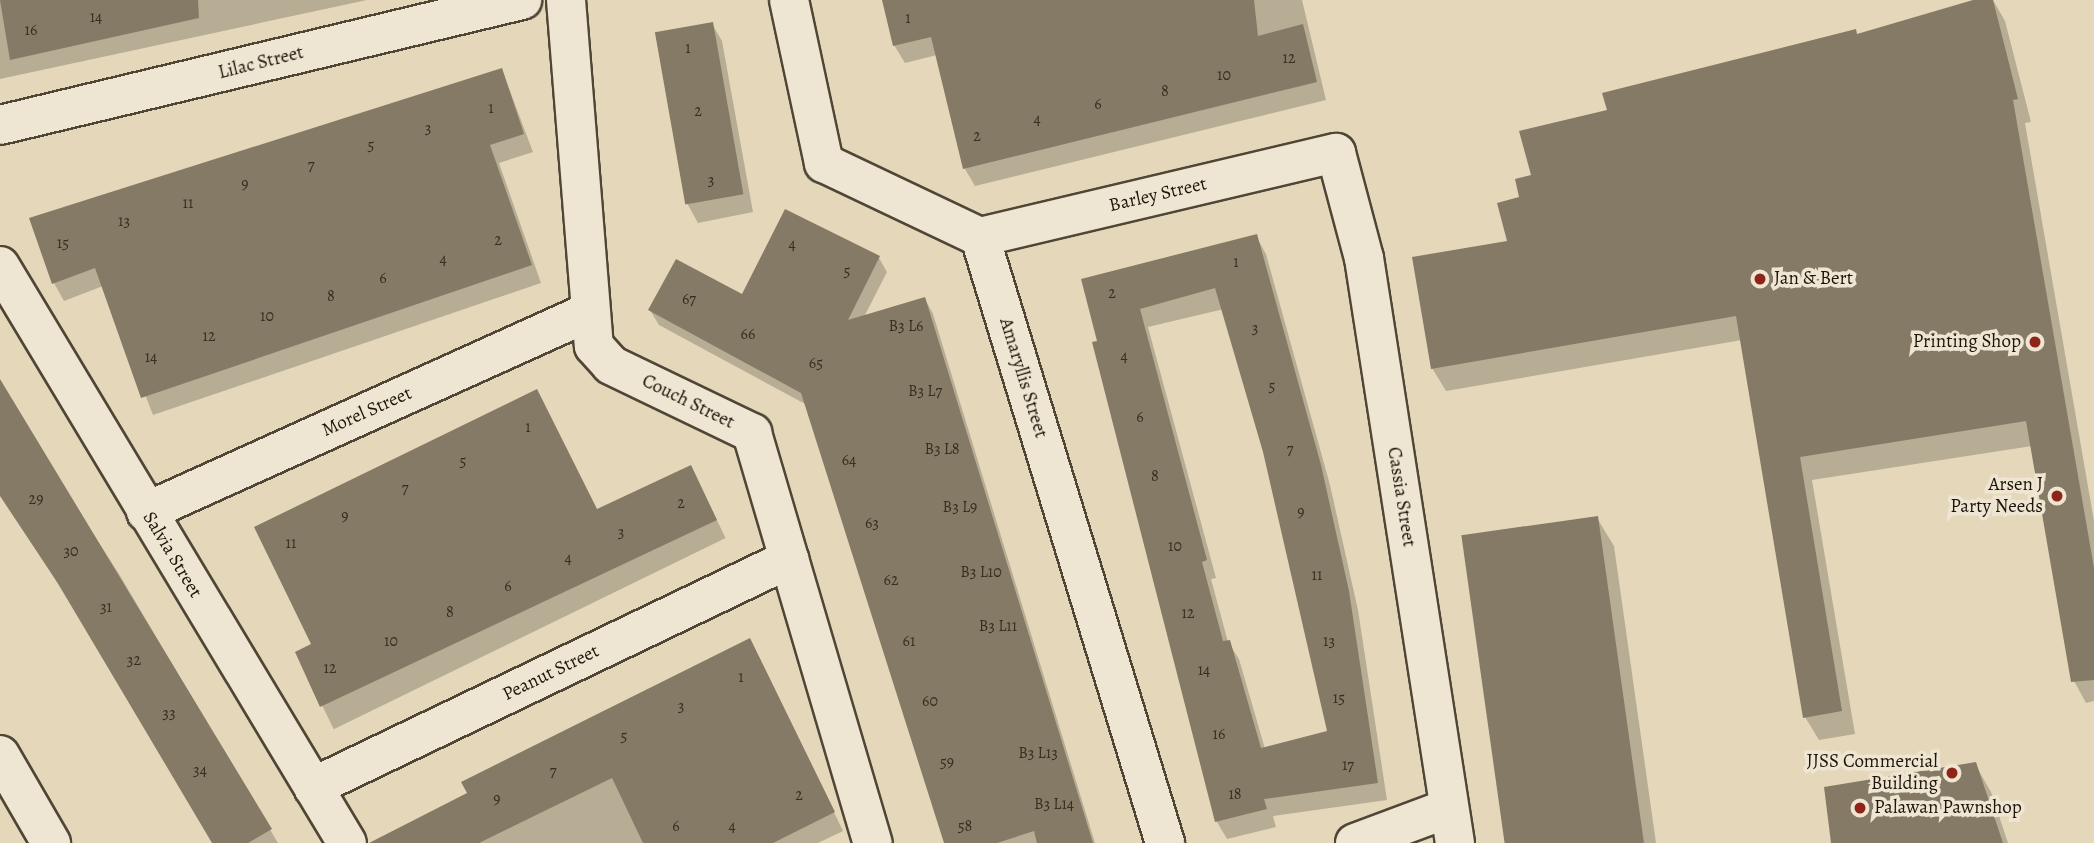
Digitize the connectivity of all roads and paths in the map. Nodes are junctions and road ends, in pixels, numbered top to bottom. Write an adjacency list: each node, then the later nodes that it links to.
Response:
1 (522, 0): 4 (street, Lilac Street)
2 (566, 0): 8 (street, Couch Street)
3 (789, 0): 6 (street)
4 (0, 125)
5 (1336, 153): 6 (street, Barley Street); 13 (street, Cassia Street)
6 (980, 237): 17 (street, Amaryllis Street)
7 (0, 266): 9 (street, Salvia Street)
8 (588, 312): 9 (street, Morel Street); 10 (street, Couch Street)
9 (146, 512): 12 (street, Salvia Street)
10 (789, 559): 12 (street, Peanut Street); 16 (street, Couch Street)
11 (0, 755): 14 (street)
12 (313, 787): 15 (street, Salvia Street)
13 (1452, 825): 18 (street)
14 (51, 843)
15 (347, 843)
16 (873, 843)
17 (1165, 843)
18 (1355, 843)

